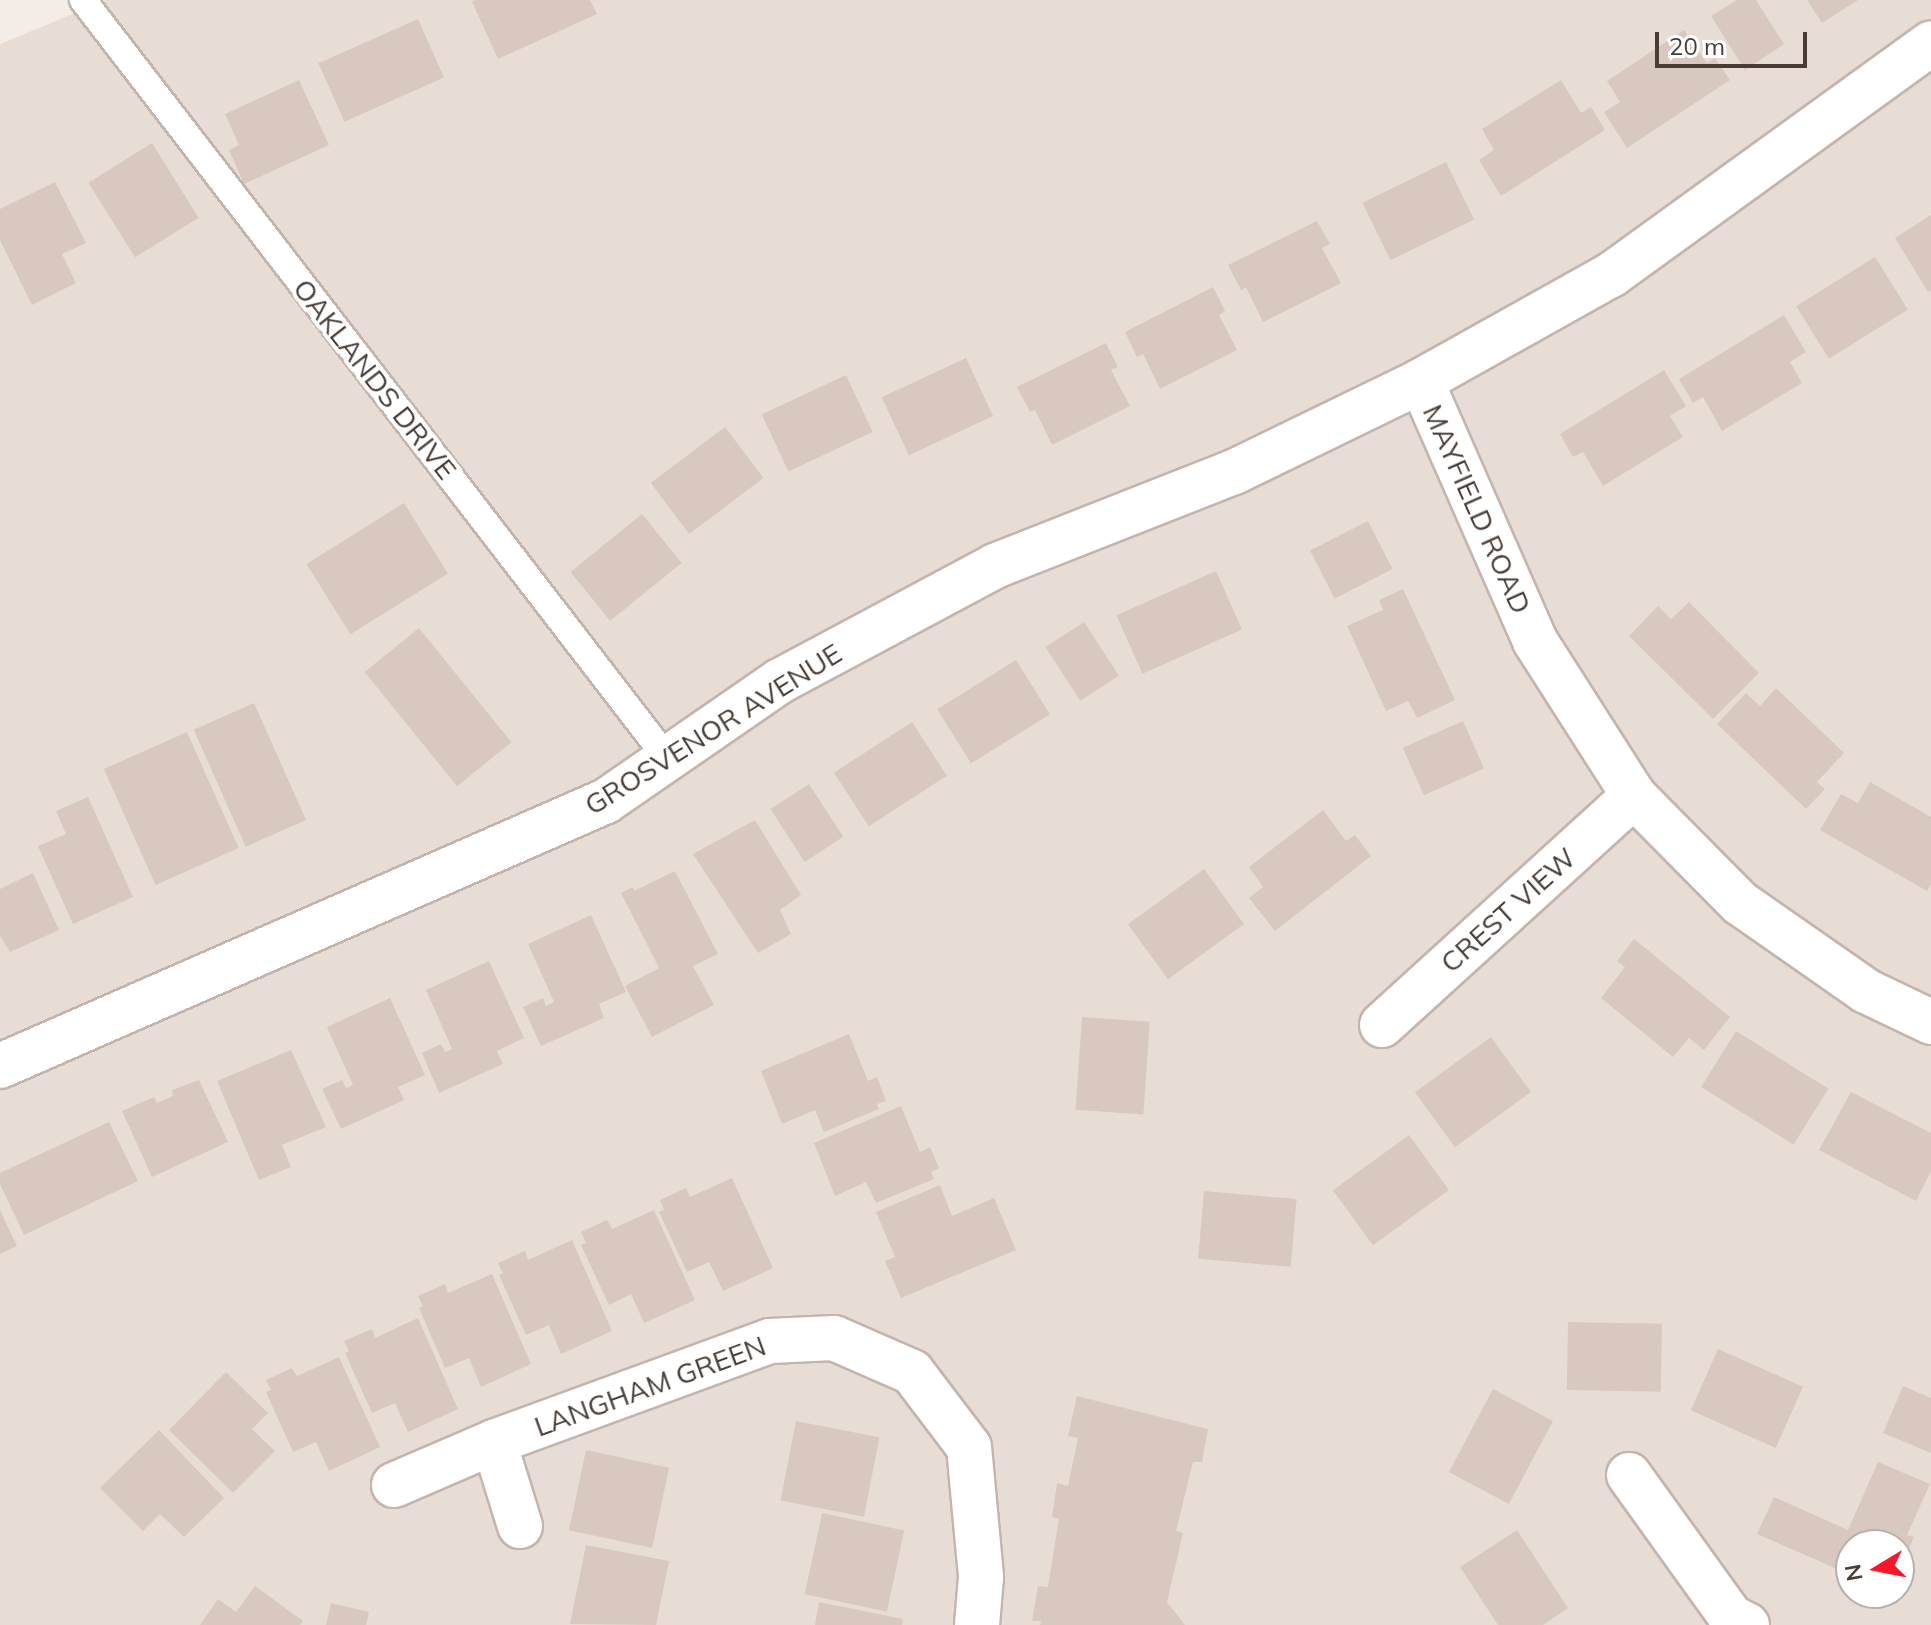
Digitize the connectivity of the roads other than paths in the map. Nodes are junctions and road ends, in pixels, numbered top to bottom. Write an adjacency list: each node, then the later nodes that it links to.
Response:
1 (83, 0): 4 (lane, OAKLANDS DRIVE)
2 (1931, 43): 3 (street, MAYFIELD ROAD)
3 (1421, 381): 4 (street, GROSVENOR AVENUE); 5 (street, MAYFIELD ROAD)
4 (667, 758): 8 (street, GROSVENOR AVENUE)
5 (1634, 796): 6 (street, MAYFIELD ROAD); 7 (street, CREST VIEW)
6 (1931, 1022)
7 (1382, 1025)
8 (0, 1066)
9 (494, 1442): 11 (street, LANGHAM GREEN); 12 (street); 13 (street, LANGHAM GREEN)
10 (1629, 1475): 14 (street)
11 (394, 1485)
12 (520, 1526)
13 (977, 1625)
14 (1747, 1625)

